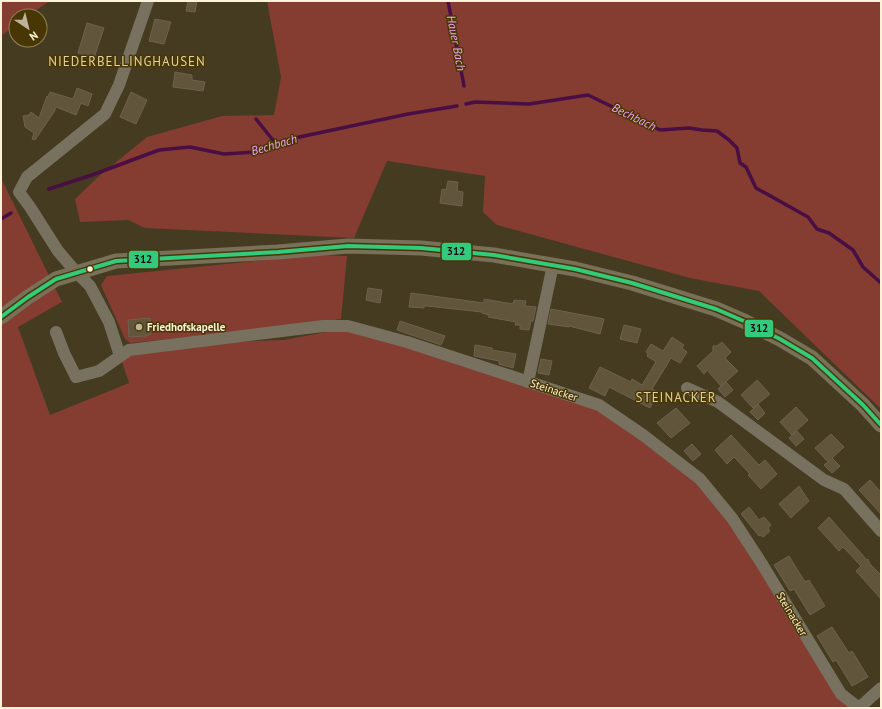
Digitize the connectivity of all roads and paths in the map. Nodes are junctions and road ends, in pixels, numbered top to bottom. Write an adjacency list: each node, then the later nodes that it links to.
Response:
1 (148, 1): 3 (street)
2 (553, 265): 3 (main road); 7 (street); 9 (main road)
3 (76, 272): 4 (main road); 6 (street)
4 (1, 318)
5 (56, 332): 6 (street, Steinacker)
6 (120, 356): 7 (street, Steinacker)
7 (528, 382): 11 (street, Steinacker)
8 (687, 388): 10 (street)
9 (881, 425)
10 (881, 531)
11 (881, 688)

